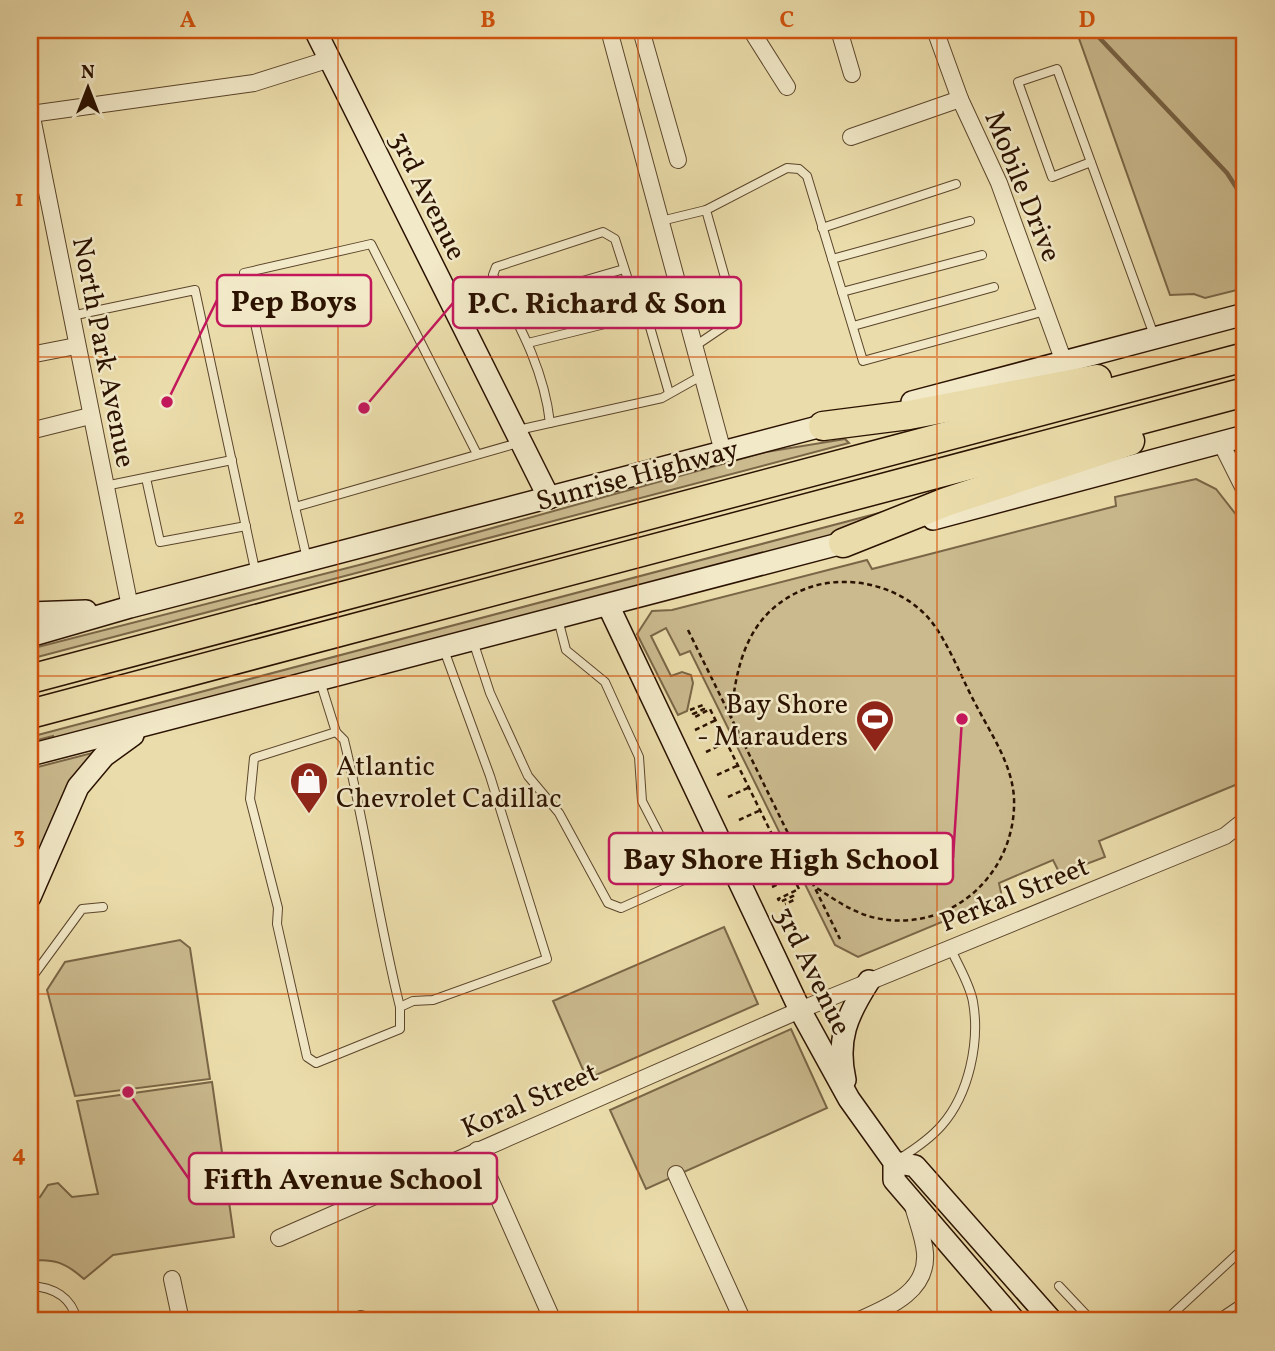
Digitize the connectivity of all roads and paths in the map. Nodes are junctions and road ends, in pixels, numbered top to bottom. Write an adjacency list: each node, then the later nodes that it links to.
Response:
1 (315, 30): 7 (main road, 3rd Avenue)
2 (610, 30): 18 (street)
3 (751, 30): 9 (street)
4 (839, 30): 8 (street)
5 (935, 30): 10 (street, Mobile Drive)
6 (644, 31): 13 (street)
7 (330, 60): 11 (street); 47 (main road, 3rd Avenue)
8 (852, 74)
9 (787, 87)
10 (960, 99): 12 (street); 27 (street, Mobile Drive)
11 (31, 111): 15 (street, North Park Avenue)
12 (851, 137)
13 (678, 160)
14 (1091, 162): 14 (lane); 32 (lane)
15 (37, 180): 30 (street, North Park Avenue)
16 (956, 184): 20 (lane)
17 (706, 210): 18 (lane); 20 (lane); 35 (lane)
18 (661, 221): 35 (street)
19 (970, 221): 22 (lane)
20 (822, 228): 22 (lane)
21 (982, 256): 25 (lane)
22 (832, 260): 25 (lane)
23 (624, 269): 26 (lane); 26 (lane); 29 (lane)
24 (994, 287): 31 (lane)
25 (842, 292): 31 (lane)
26 (508, 303): 33 (lane)
27 (1045, 311): 31 (lane); 38 (street, Mobile Drive)
28 (1245, 314): 32 (main road, Sunrise Highway)
29 (641, 315): 33 (lane); 41 (lane)
30 (70, 316): 34 (street, North Park Avenue); 52 (lane)
31 (853, 326)
32 (1155, 338): 38 (main road, Sunrise Highway)
33 (528, 343): 44 (lane)
34 (76, 346): 36 (street); 43 (street, North Park Avenue)
35 (695, 346): 39 (street)
36 (30, 355)
37 (1245, 357): 45 (highway); 70 (highway, Sunrise Highway)
38 (1064, 362): 45 (main road, Sunrise Highway)
39 (703, 375): 41 (lane); 50 (street)
40 (1245, 392): 73 (highway)
41 (669, 393): 44 (lane)
42 (1245, 400): 59 (highway)
43 (90, 416): 46 (street); 54 (street, North Park Avenue)
44 (550, 423): 47 (lane)
45 (823, 426): 50 (main road, Sunrise Highway)
46 (30, 431)
47 (518, 436): 51 (lane); 56 (main road, 3rd Avenue)
48 (1245, 436): 49 (main road)
49 (1221, 443): 55 (street); 59 (main road)
50 (723, 452): 56 (main road, Sunrise Highway)
51 (477, 454): 57 (lane); 57 (lane)
52 (232, 460): 53 (lane); 58 (lane)
53 (146, 478): 54 (lane); 58 (lane)
54 (105, 486): 63 (street, North Park Avenue)
55 (1245, 491)
56 (549, 498): 60 (main road, Sunrise Highway)
57 (295, 507): 60 (lane)
58 (246, 526): 61 (lane)
59 (843, 543): 62 (main road)
60 (307, 561): 61 (main road, Sunrise Highway)
61 (256, 574): 63 (main road, Sunrise Highway)
62 (608, 605): 65 (main road); 92 (main road, 3rd Avenue)
63 (130, 607): 64 (main road); 67 (main road, Sunrise Highway)
64 (30, 613)
65 (558, 619): 68 (main road); 95 (lane)
66 (688, 630): 74 (path)
67 (30, 636)
68 (472, 641): 69 (main road); 95 (lane)
69 (443, 649): 71 (main road); 105 (lane)
70 (30, 679)
71 (320, 681): 76 (main road); 78 (lane)
72 (690, 710): 75 (path)
73 (30, 714)
74 (731, 718): 97 (path); 97 (path)
75 (716, 720): 77 (path); 79 (path)
76 (144, 727): 81 (main road); 98 (main road)
77 (695, 730)
78 (336, 732): 105 (lane); 105 (lane)
79 (727, 742): 80 (path); 82 (path)
80 (706, 752)
81 (30, 755)
82 (739, 765): 83 (path); 84 (path)
83 (717, 775)
84 (750, 788): 85 (path); 86 (path)
85 (728, 797)
86 (761, 810): 87 (path); 89 (path)
87 (739, 820)
88 (1245, 820): 102 (street, Perkal Street)
89 (772, 832): 90 (path); 91 (path)
90 (750, 842)
91 (783, 855): 93 (path); 94 (path)
92 (729, 859): 95 (lane); 106 (main road, 3rd Avenue)
93 (761, 865)
94 (794, 877): 96 (path); 99 (path)
95 (683, 880)
96 (772, 887)
97 (815, 887): 101 (path)
98 (30, 897)
99 (785, 904)
100 (103, 907): 103 (lane)
101 (840, 939)
102 (950, 947): 104 (street, Perkal Street); 109 (lane)
103 (30, 980)
104 (869, 981): 106 (street, Perkal Street); 107 (main road)
105 (400, 1007)
106 (800, 1010): 107 (main road, 3rd Avenue); 108 (street, Koral Street)
107 (849, 1100): 109 (main road, 3rd Avenue)
108 (477, 1150): 112 (street, Koral Street); 123 (street)
109 (894, 1162): 111 (main road, 3rd Avenue); 119 (main road, 3rd Avenue)
110 (676, 1174): 124 (street)
111 (913, 1206): 125 (street); 126 (main road, 3rd Avenue)
112 (279, 1238)
113 (1245, 1247): 128 (lane)
114 (172, 1279): 122 (street)
115 (30, 1286): 121 (lane)
116 (1059, 1286): 127 (lane)
117 (1245, 1301): 129 (lane)
118 (30, 1307): 120 (lane)
119 (1042, 1318)
120 (40, 1321)
121 (77, 1321)
122 (181, 1321)
123 (553, 1321)
124 (743, 1321)
125 (857, 1321)
126 (1015, 1321)
127 (1092, 1321)
128 (1165, 1321)
129 (1215, 1321)

